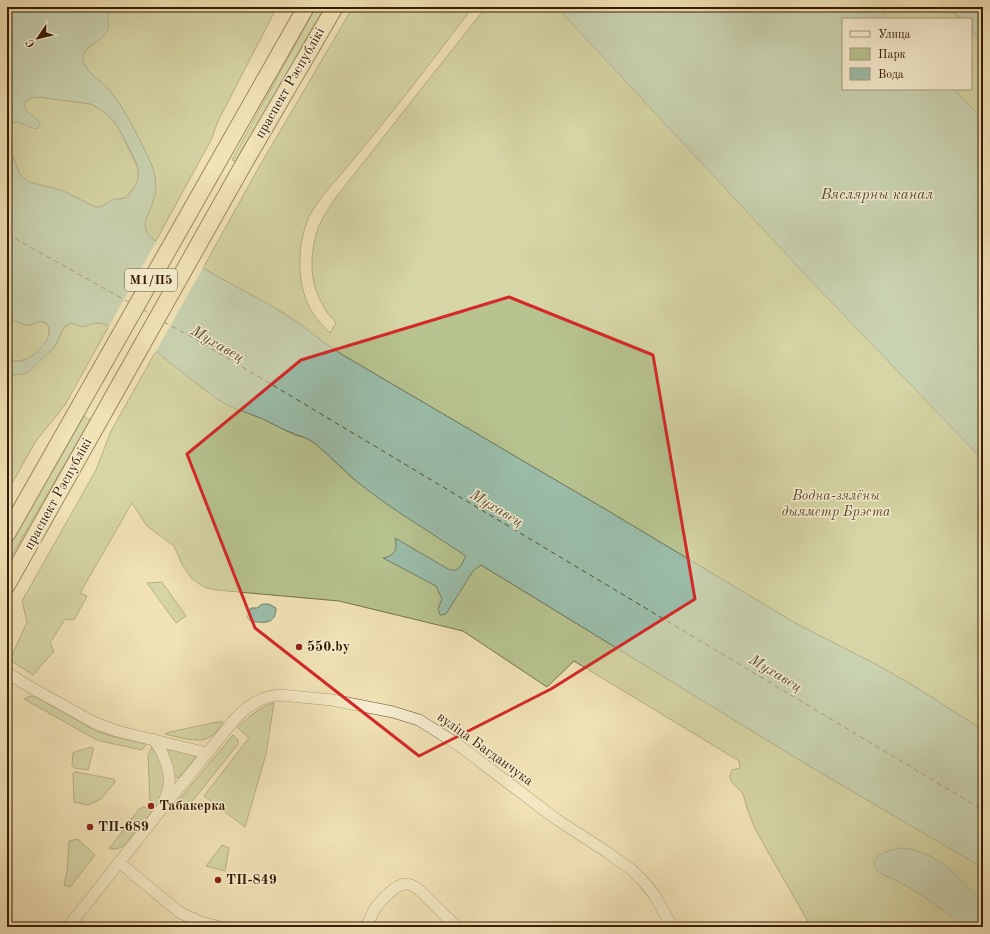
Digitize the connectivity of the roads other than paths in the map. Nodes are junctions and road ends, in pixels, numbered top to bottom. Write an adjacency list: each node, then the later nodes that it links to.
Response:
1 (306, 7): 3 (highway, праспект Рэспублікі / М1/П5)
2 (335, 7): 4 (highway, праспект Рэспублікі / М1/П5)
3 (7, 534)
4 (7, 585)
5 (7, 672): 6 (street)
6 (153, 739): 7 (street); 8 (street, вуліца Багданчука)
7 (207, 752): 8 (street, вуліца Багданчука); 14 (street, вуліца Багданчука)
8 (160, 811): 9 (street, вуліца Багданчука)
9 (120, 863): 10 (street, вуліца Багданчука); 11 (street)
10 (68, 927)
11 (221, 927)
12 (366, 927): 13 (street)
13 (457, 927)
14 (672, 927)

